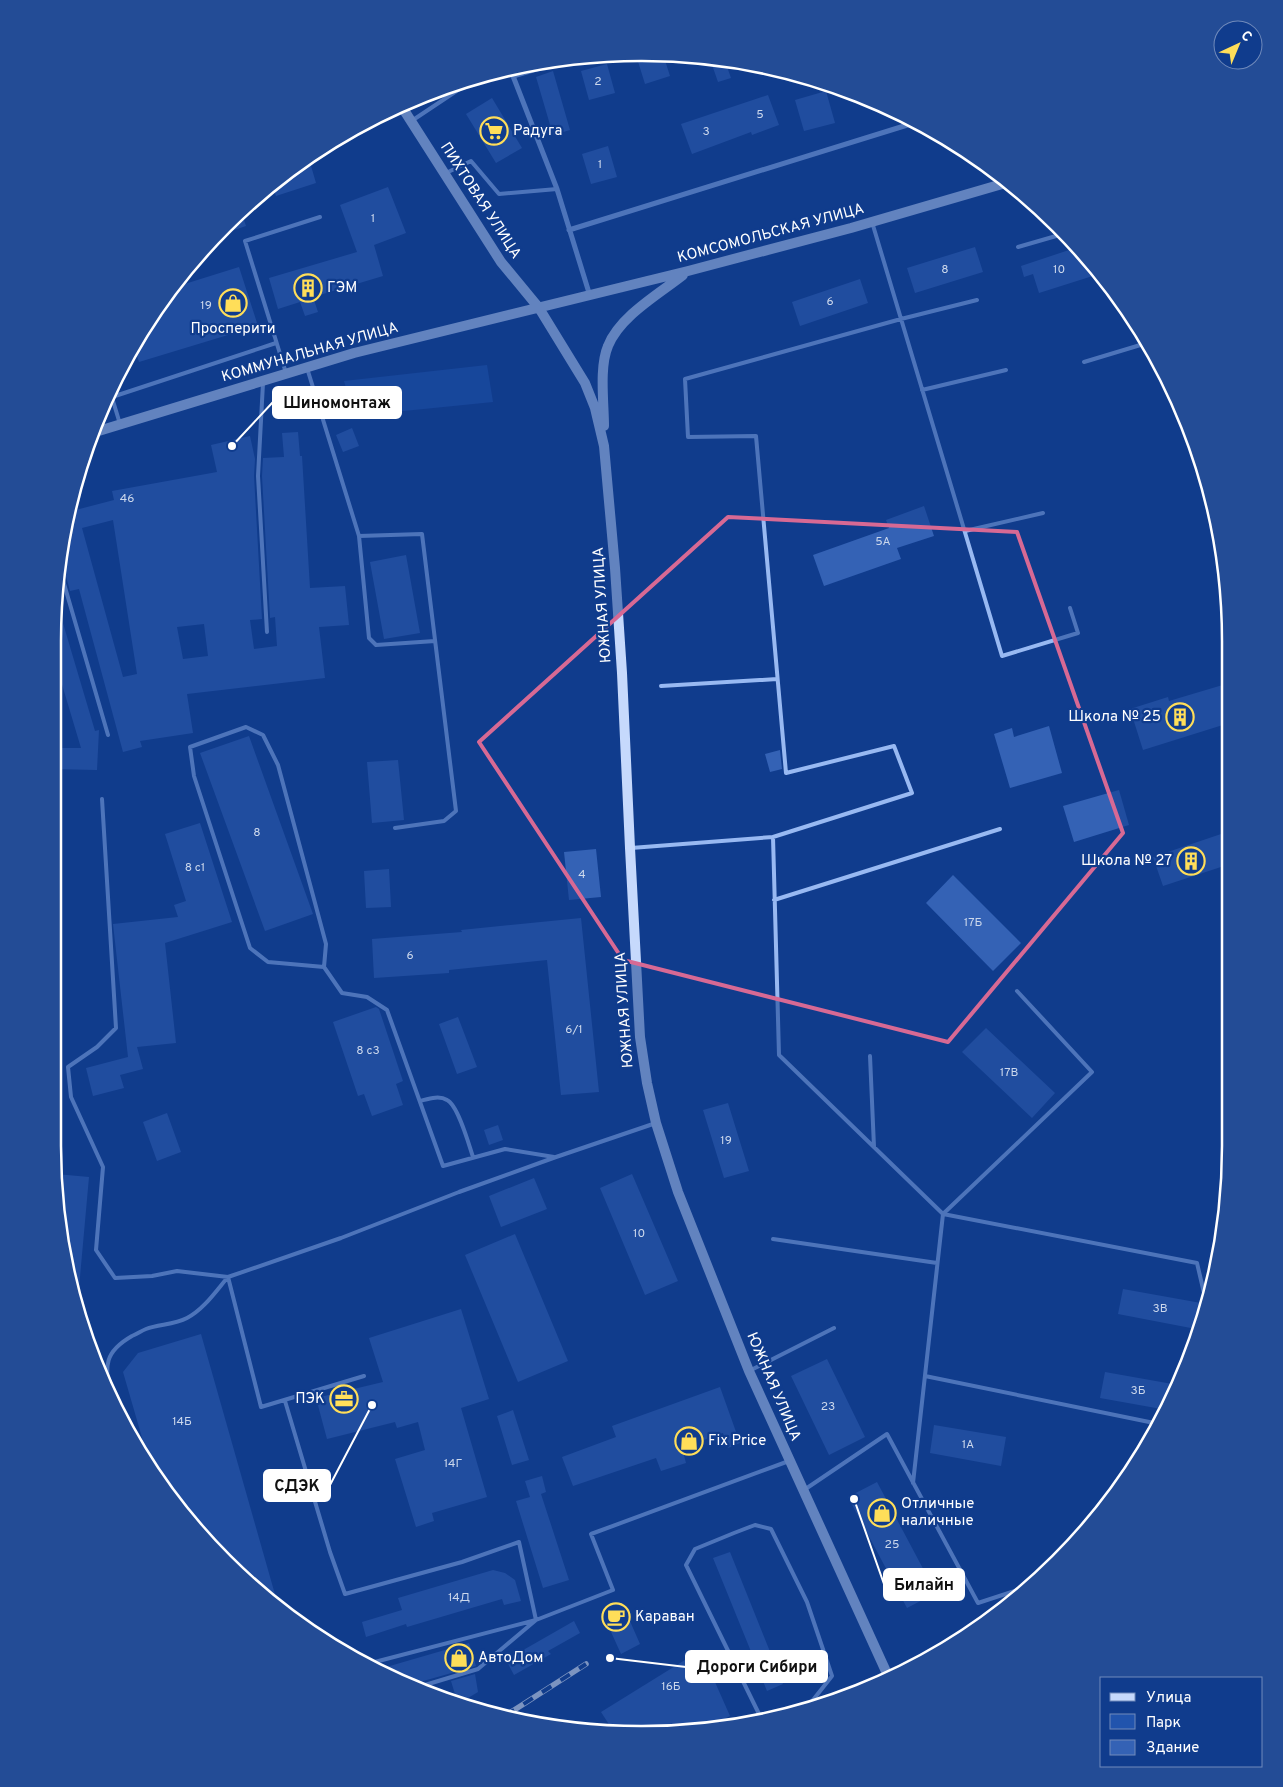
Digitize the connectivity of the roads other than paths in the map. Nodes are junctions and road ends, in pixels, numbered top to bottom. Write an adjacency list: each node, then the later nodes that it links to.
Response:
1 (520, 74): 8 (street)
2 (455, 92): 4 (lane)
3 (405, 112): 4 (main road, ПИХТОВАЯ УЛИЦА)
4 (411, 121): 6 (main road, ПИХТОВАЯ УЛИЦА)
5 (906, 125): 11 (street)
6 (444, 174): 8 (lane); 17 (main road, ПИХТОВАЯ УЛИЦА)
7 (1000, 185): 10 (main road, КОМСОМОЛЬСКАЯ УЛИЦА)
8 (557, 189): 11 (street)
9 (320, 217): 19 (lane)
10 (872, 222): 14 (main road, КОМСОМОЛЬСКАЯ УЛИЦА); 18 (lane)
11 (569, 230): 15 (street)
12 (1057, 236): 13 (lane)
13 (1018, 246)
14 (688, 271): 15 (main road, КОМСОМОЛЬСКАЯ УЛИЦА); 31 (main road)
15 (590, 296): 17 (main road, КОМСОМОЛЬСКАЯ УЛИЦА)
16 (977, 300): 18 (lane)
17 (539, 308): 22 (main road, КОММУНАЛЬНАЯ УЛИЦА); 31 (main road, ЮЖНАЯ УЛИЦА)
18 (901, 319): 26 (lane); 39 (lane)
19 (276, 342): 24 (lane); 27 (lane)
20 (1140, 345): 21 (lane)
21 (1084, 362)
22 (306, 368): 24 (main road, КОММУНАЛЬНАЯ УЛИЦА); 34 (lane)
23 (1006, 370): 26 (lane)
24 (286, 374): 25 (main road, КОММУНАЛЬНАЯ УЛИЦА)
25 (263, 381): 29 (main road, КОММУНАЛЬНАЯ УЛИЦА); 37 (lane)
26 (922, 390): 33 (lane)
27 (116, 396)
28 (113, 401): 29 (lane)
29 (120, 424): 30 (main road, КОММУНАЛЬНАЯ УЛИЦА)
30 (101, 430)
31 (604, 446): 46 (main road, ЮЖНАЯ УЛИЦА)
32 (1044, 513): 33 (lane)
33 (965, 531): 36 (lane)
34 (360, 536): 38 (lane); 38 (lane)
35 (64, 584): 41 (lane)
36 (1070, 608)
37 (267, 632)
38 (435, 641): 43 (lane)
39 (777, 678): 40 (lane); 45 (lane)
40 (661, 686)
41 (108, 735)
42 (102, 799): 59 (lane)
43 (395, 828)
44 (1000, 829): 47 (lane)
45 (773, 837): 46 (lane); 47 (lane)
46 (630, 848): 52 (main road, ЮЖНАЯ УЛИЦА)
47 (774, 900): 53 (lane)
48 (324, 967): 48 (lane); 51 (lane)
49 (1017, 991): 56 (lane)
50 (870, 1056): 53 (lane)
51 (420, 1101): 54 (lane); 54 (lane)
52 (656, 1123): 55 (lane); 63 (main road, ЮЖНАЯ УЛИЦА)
53 (874, 1147): 56 (lane)
54 (473, 1157): 55 (lane)
55 (556, 1157): 59 (lane)
56 (943, 1214): 58 (lane); 60 (lane)
57 (773, 1239): 58 (lane)
58 (938, 1263): 65 (lane)
59 (228, 1277): 62 (lane); 66 (lane)
60 (1204, 1289)
61 (834, 1328): 63 (lane)
62 (106, 1371)
63 (749, 1371): 68 (main road, ЮЖНАЯ УЛИЦА)
64 (364, 1376): 66 (lane)
65 (925, 1376): 67 (lane); 69 (lane)
66 (285, 1401): 72 (lane)
67 (1151, 1422)
68 (789, 1461): 70 (main road, ЮЖНАЯ УЛИЦА); 72 (lane)
69 (913, 1483): 70 (lane); 71 (lane)
70 (803, 1490): 74 (main road, ЮЖНАЯ УЛИЦА)
71 (1012, 1592)
72 (536, 1620): 73 (lane); 75 (lane)
73 (377, 1662)
74 (886, 1672)
75 (426, 1685)
76 (813, 1699): 77 (lane)
77 (759, 1714)

